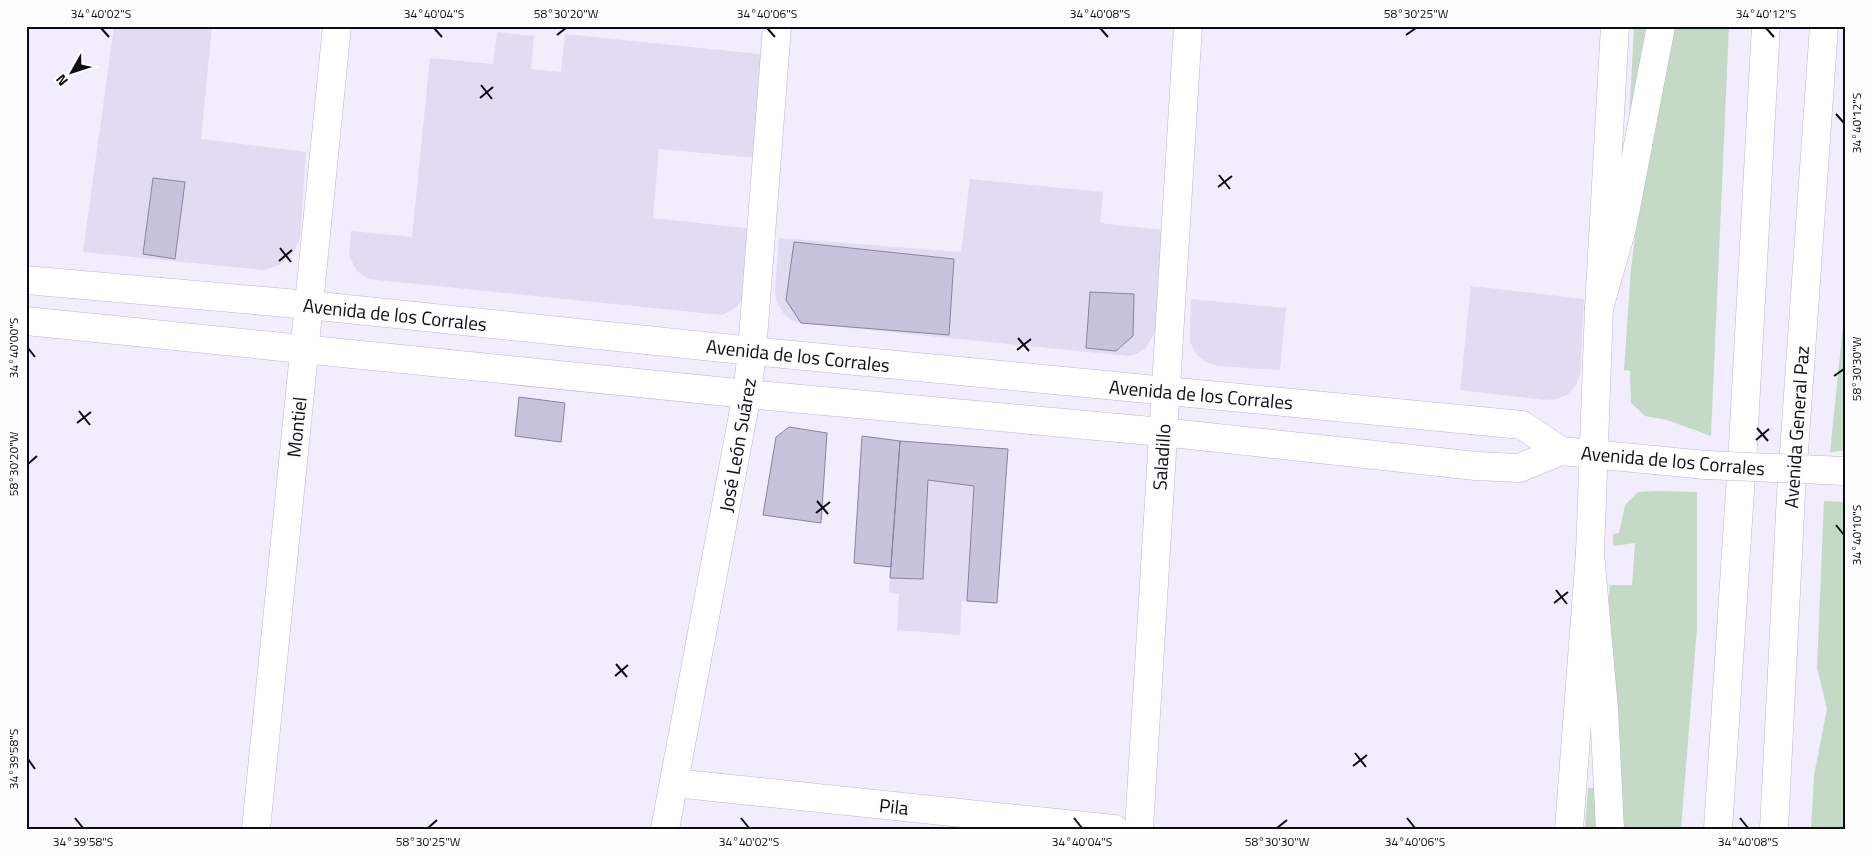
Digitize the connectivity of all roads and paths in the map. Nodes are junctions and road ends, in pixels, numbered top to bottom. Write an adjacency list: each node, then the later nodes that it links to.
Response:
1 (337, 26): 9 (main road, Montiel)
2 (777, 26): 13 (main road, José León Suárez)
3 (1188, 26): 14 (main road, Saladillo)
4 (1615, 26): 10 (main road)
5 (1661, 26): 10 (main road)
6 (1766, 26): 28 (main road)
7 (1824, 26): 29 (main road, Avenida General Paz)
8 (26, 280): 9 (main road, Avenida de los Corrales)
9 (309, 305): 12 (main road, Montiel); 13 (main road, Avenida de los Corrales)
10 (1599, 308): 18 (main road)
11 (26, 321): 12 (main road, Avenida de los Corrales)
12 (304, 348): 15 (main road, Avenida de los Corrales); 22 (main road, Montiel)
13 (752, 351): 14 (main road, Avenida de los Corrales); 15 (main road, José León Suárez)
14 (1167, 391): 16 (main road, Saladillo); 17 (main road, Avenida de los Corrales)
15 (747, 394): 16 (main road, Avenida de los Corrales); 21 (main road, José León Suárez)
16 (1162, 432): 17 (main road, Avenida de los Corrales); 25 (main road, Saladillo)
17 (1561, 451): 18 (main road, Avenida de los Corrales)
18 (1594, 454): 19 (main road, Avenida de los Corrales, bridge); 20 (main road)
19 (1845, 471)
20 (1590, 553): 26 (main road); 27 (main road)
21 (674, 783): 23 (main road, José León Suárez); 24 (main road, Pila)
22 (256, 829)
23 (665, 829)
24 (1114, 829)
25 (1139, 829)
26 (1569, 829)
27 (1610, 829)
28 (1718, 829)
29 (1774, 829)

